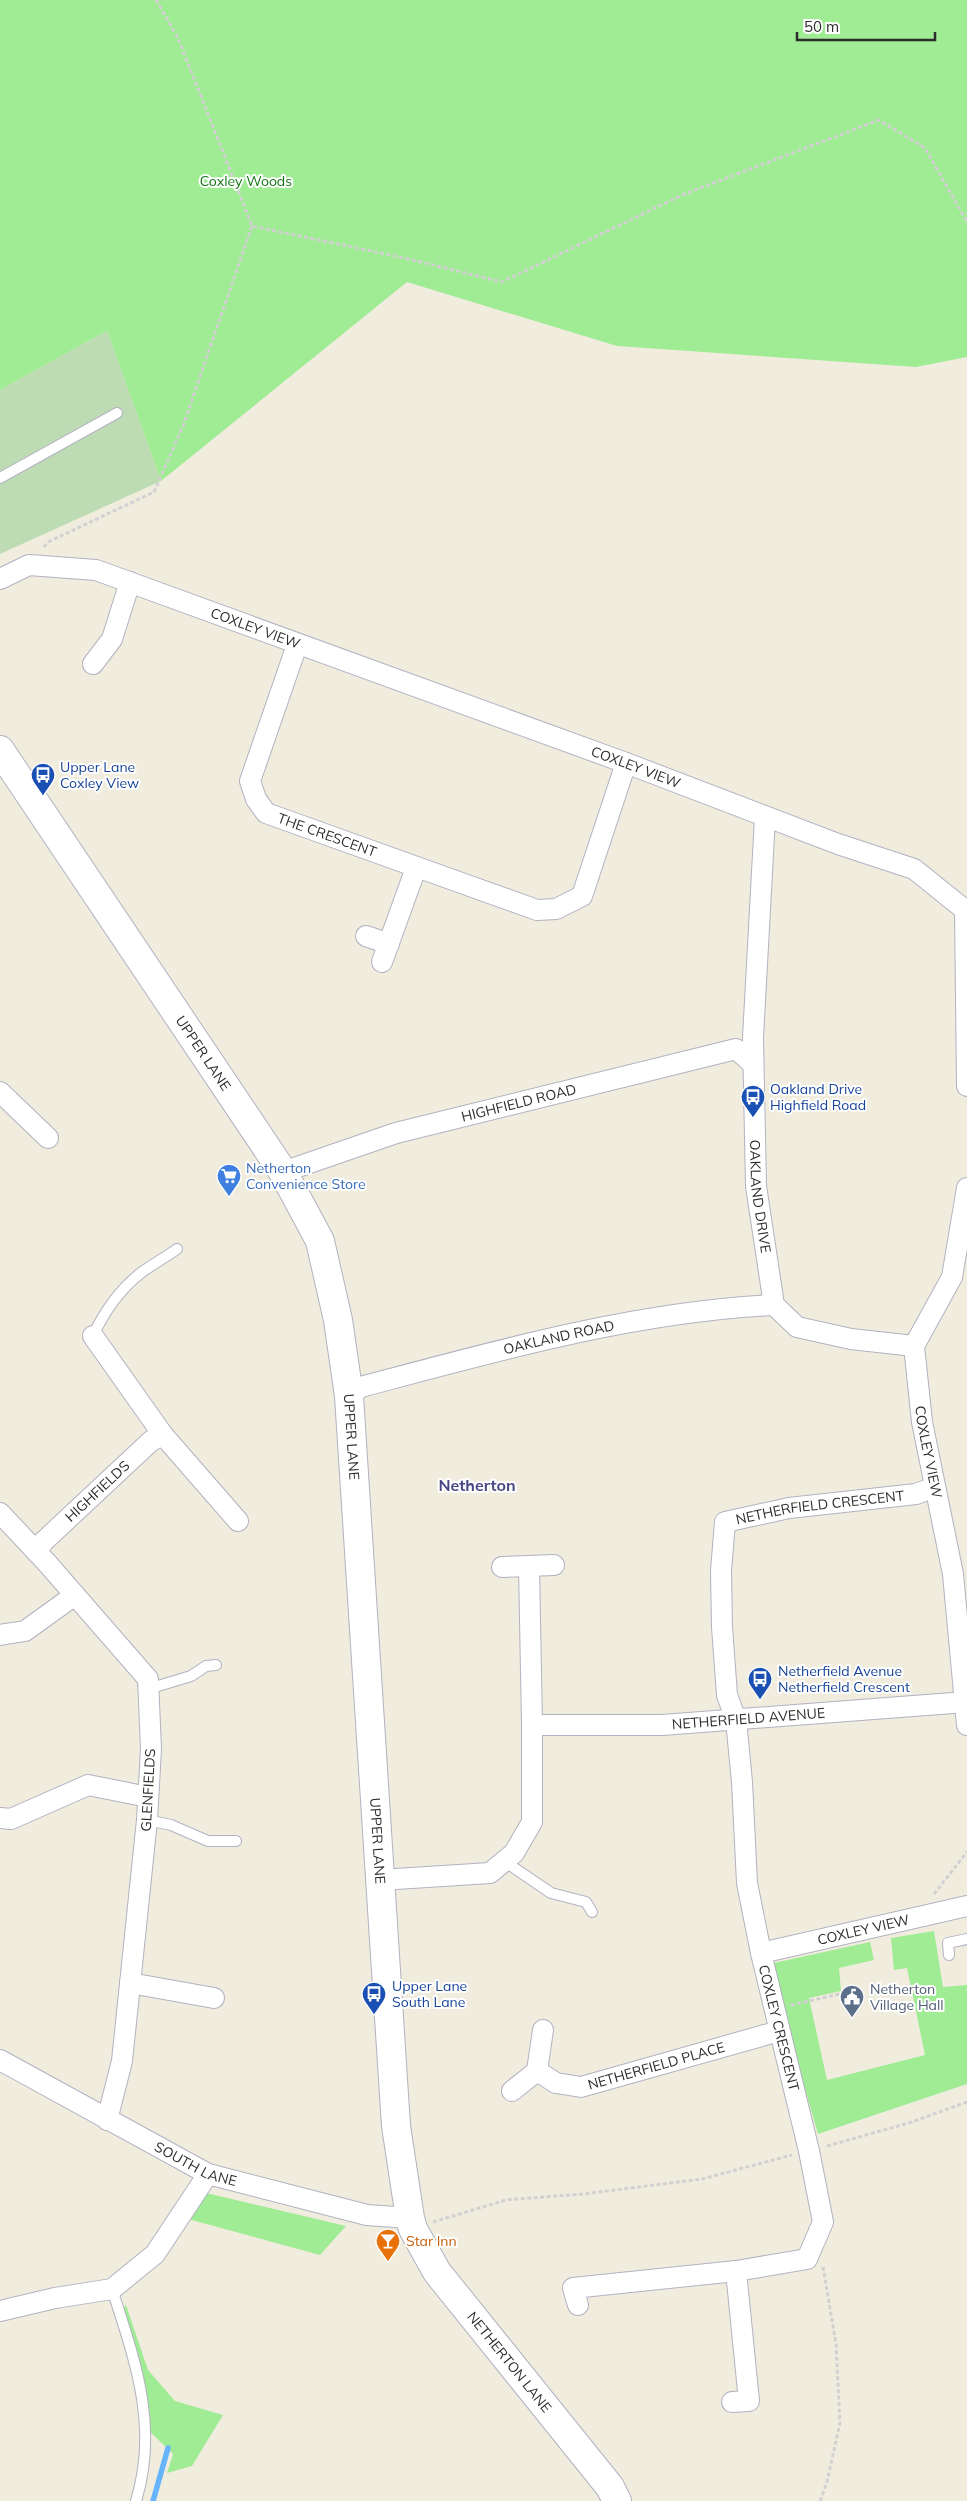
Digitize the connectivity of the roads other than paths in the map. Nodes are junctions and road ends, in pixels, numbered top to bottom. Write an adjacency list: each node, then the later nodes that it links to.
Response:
1 (117, 413): 2 (lane)
2 (0, 478)
3 (0, 579): 4 (street, COXLEY VIEW)
4 (130, 582): 5 (street, COXLEY VIEW); 6 (street)
5 (297, 644): 8 (street, COXLEY VIEW); 10 (street, THE CRESCENT)
6 (93, 664)
7 (0, 750): 16 (main road, UPPER LANE)
8 (626, 763): 9 (street, COXLEY VIEW); 10 (street, THE CRESCENT)
9 (765, 817): 12 (street, OAKLAND DRIVE); 13 (street, COXLEY VIEW)
10 (416, 868): 11 (street)
11 (366, 936)
12 (753, 1064): 16 (street, HIGHFIELD ROAD); 19 (street, OAKLAND DRIVE)
13 (967, 1086)
14 (0, 1092): 15 (street)
15 (48, 1138)
16 (283, 1172): 22 (main road, UPPER LANE)
17 (967, 1188): 21 (street)
18 (177, 1249): 20 (lane)
19 (774, 1305): 21 (street); 22 (street, OAKLAND ROAD)
20 (93, 1336): 23 (street)
21 (914, 1346): 24 (street, COXLEY VIEW)
22 (349, 1396): 44 (main road, UPPER LANE)
23 (163, 1435): 26 (street); 27 (street, HIGHFIELDS)
24 (935, 1488): 35 (street, COXLEY VIEW); 36 (street, NETHERFIELD CRESCENT)
25 (0, 1513): 27 (street, GLENFIELDS)
26 (238, 1521)
27 (37, 1552): 31 (street, GLENFIELDS)
28 (554, 1565): 29 (street)
29 (529, 1566): 30 (street); 37 (street)
30 (502, 1567)
31 (75, 1595): 32 (street); 34 (street, GLENFIELDS)
32 (0, 1635)
33 (216, 1665): 34 (lane)
34 (148, 1689): 39 (street, GLENFIELDS)
35 (966, 1702): 36 (street, NETHERFIELD AVENUE); 38 (street, COXLEY VIEW)
36 (736, 1720): 37 (street, NETHERFIELD AVENUE); 48 (street, COXLEY CRESCENT)
37 (532, 1725): 43 (street)
38 (967, 1725)
39 (148, 1796): 40 (street); 41 (street, GLENFIELDS)
40 (0, 1818)
41 (147, 1820): 42 (lane); 50 (street, GLENFIELDS)
42 (236, 1840)
43 (504, 1861): 44 (street); 46 (lane)
44 (380, 1880): 59 (main road, UPPER LANE)
45 (967, 1906): 48 (street, COXLEY VIEW)
46 (592, 1912)
47 (967, 1940): 49 (lane)
48 (761, 1953): 53 (street, COXLEY CRESCENT)
49 (949, 1955)
50 (130, 1983): 51 (street); 57 (street, GLENFIELDS)
51 (214, 1998)
52 (543, 2030): 55 (street)
53 (779, 2031): 55 (street, NETHERFIELD PLACE); 60 (street, COXLEY CRESCENT)
54 (0, 2060): 57 (street, SOUTH LANE)
55 (537, 2071): 56 (street)
56 (512, 2091)
57 (107, 2120): 58 (street, SOUTH LANE)
58 (208, 2174): 59 (street, SOUTH LANE); 61 (street)
59 (411, 2224): 66 (main road, NETHERTON LANE)
60 (736, 2271): 62 (street, COXLEY CRESCENT); 64 (street)
61 (112, 2289): 63 (street); 65 (lane)
62 (578, 2305)
63 (0, 2311)
64 (732, 2402)
65 (136, 2501)
66 (617, 2501)

